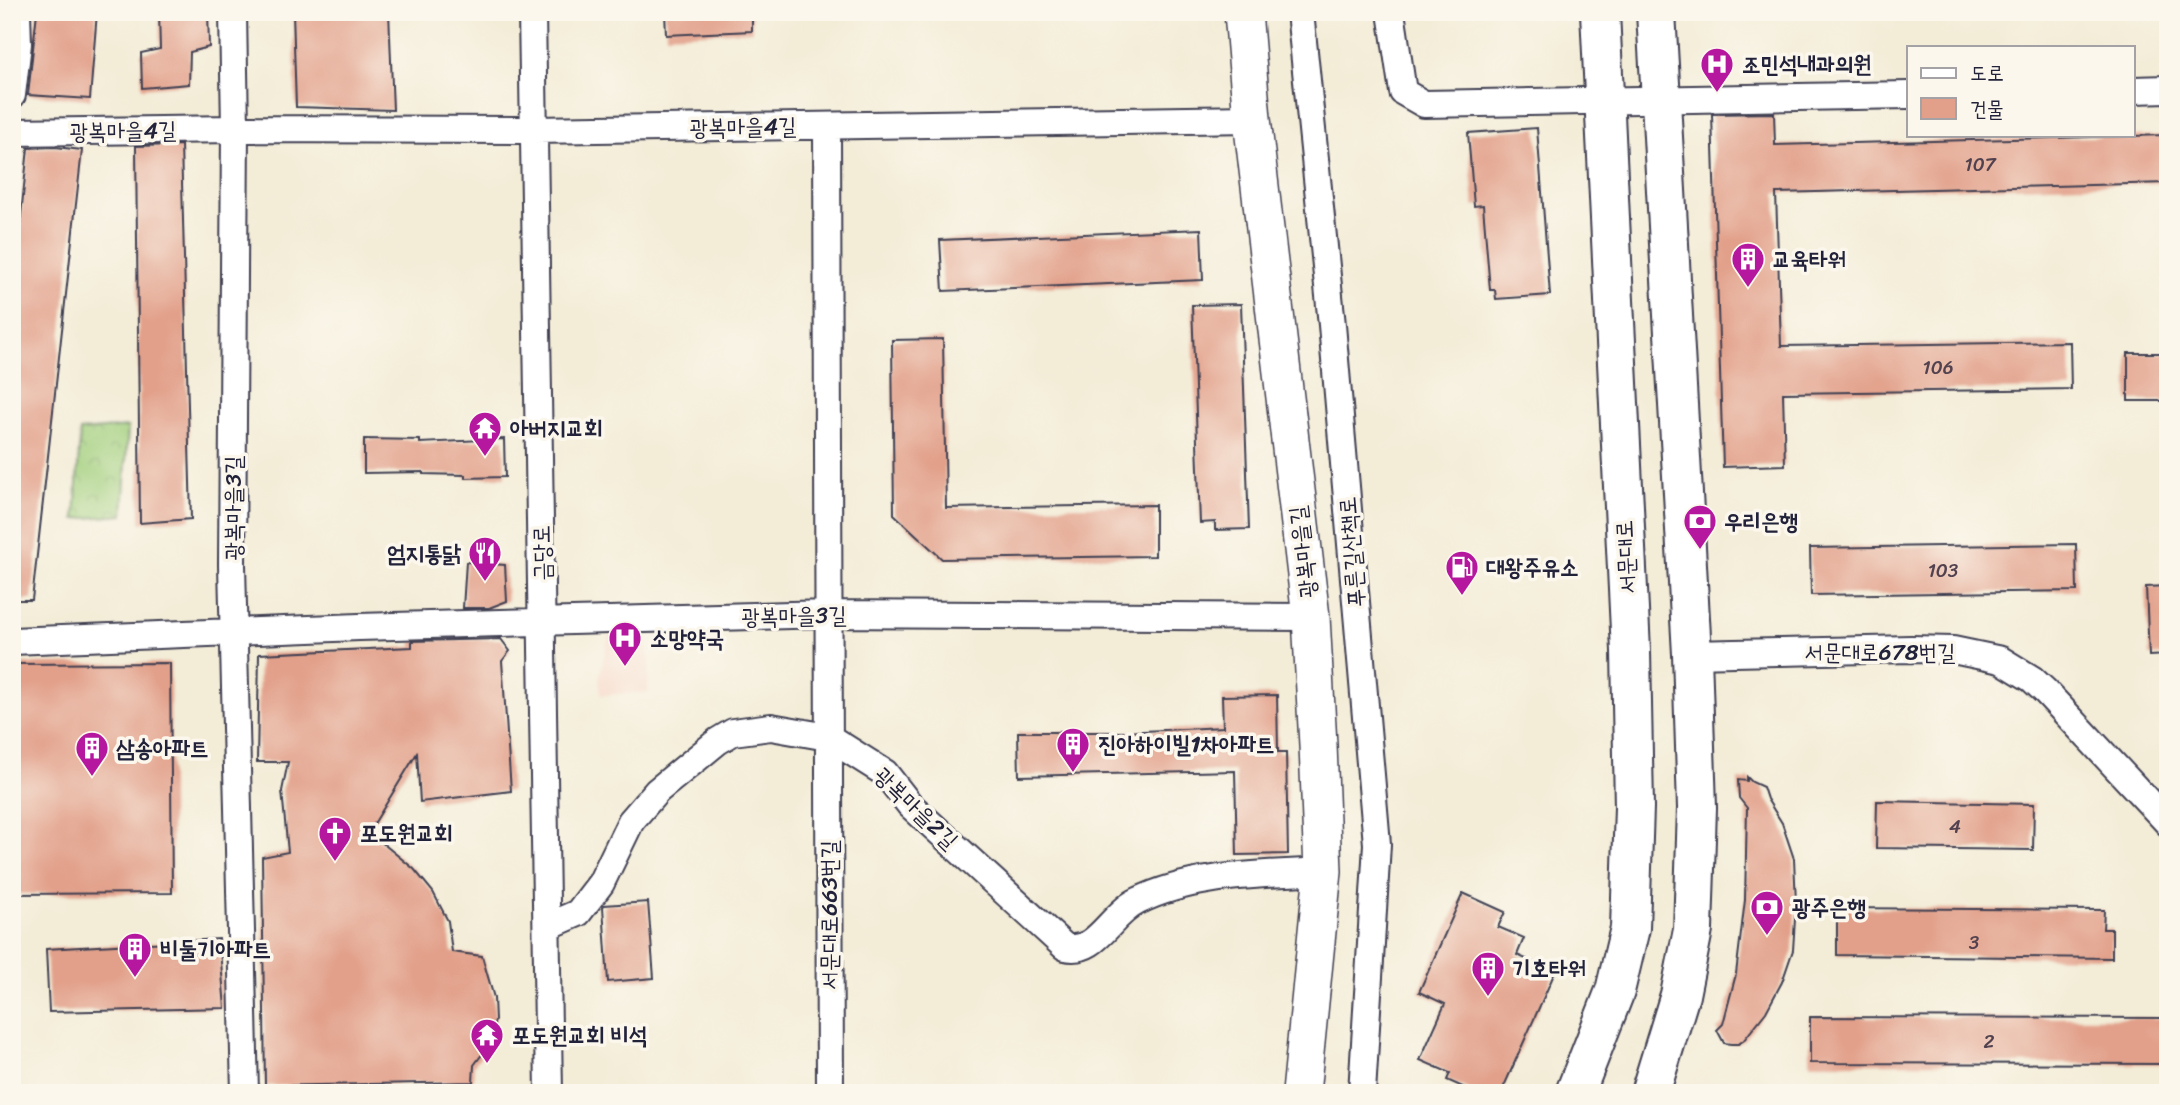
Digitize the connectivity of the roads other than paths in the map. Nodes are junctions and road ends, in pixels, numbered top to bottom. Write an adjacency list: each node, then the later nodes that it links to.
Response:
1 (17, 12): 12 (street)
2 (233, 12): 17 (street)
3 (532, 12): 18 (street, 금당로)
4 (1243, 12): 15 (street, 광복마을길)
5 (1300, 12): 34 (street, 푸른길산책로)
6 (1391, 12): 13 (street)
7 (1600, 12): 13 (main road, 서문대로)
8 (1656, 12): 14 (main road)
9 (2168, 89): 10 (street)
10 (2134, 90)
11 (1907, 94): 14 (street)
12 (12, 95)
13 (1604, 99): 14 (street); 35 (main road, 서문대로)
14 (1661, 99): 25 (main road)
15 (1252, 119): 16 (street, 광복마을4길); 21 (street, 광복마을길)
16 (827, 126): 18 (street, 광복마을4길); 20 (street, 서문대로663번길)
17 (235, 129): 18 (street, 광복마을4길); 19 (street, 광복마을4길); 23 (street, 광복마을3길)
18 (534, 130): 22 (street, 금당로)
19 (12, 132)
20 (828, 614): 21 (street, 광복마을3길); 22 (street, 광복마을3길); 26 (street, 서문대로663번길)
21 (1311, 617): 28 (street, 광복마을길)
22 (543, 622): 23 (street, 광복마을3길); 29 (street, 금당로)
23 (235, 634): 24 (street, 광복마을3길); 30 (street)
24 (12, 641)
25 (1692, 654): 27 (street, 서문대로678번길); 36 (main road)
26 (828, 737): 28 (street, 광복마을2길); 29 (street, 광복마을2길); 32 (street, 서문대로663번길)
27 (2168, 823)
28 (1323, 871): 33 (street, 광복마을길)
29 (548, 926): 31 (street, 금당로)
30 (245, 1093)
31 (549, 1093)
32 (830, 1093)
33 (1301, 1093)
34 (1362, 1093)
35 (1575, 1093)
36 (1650, 1093)

